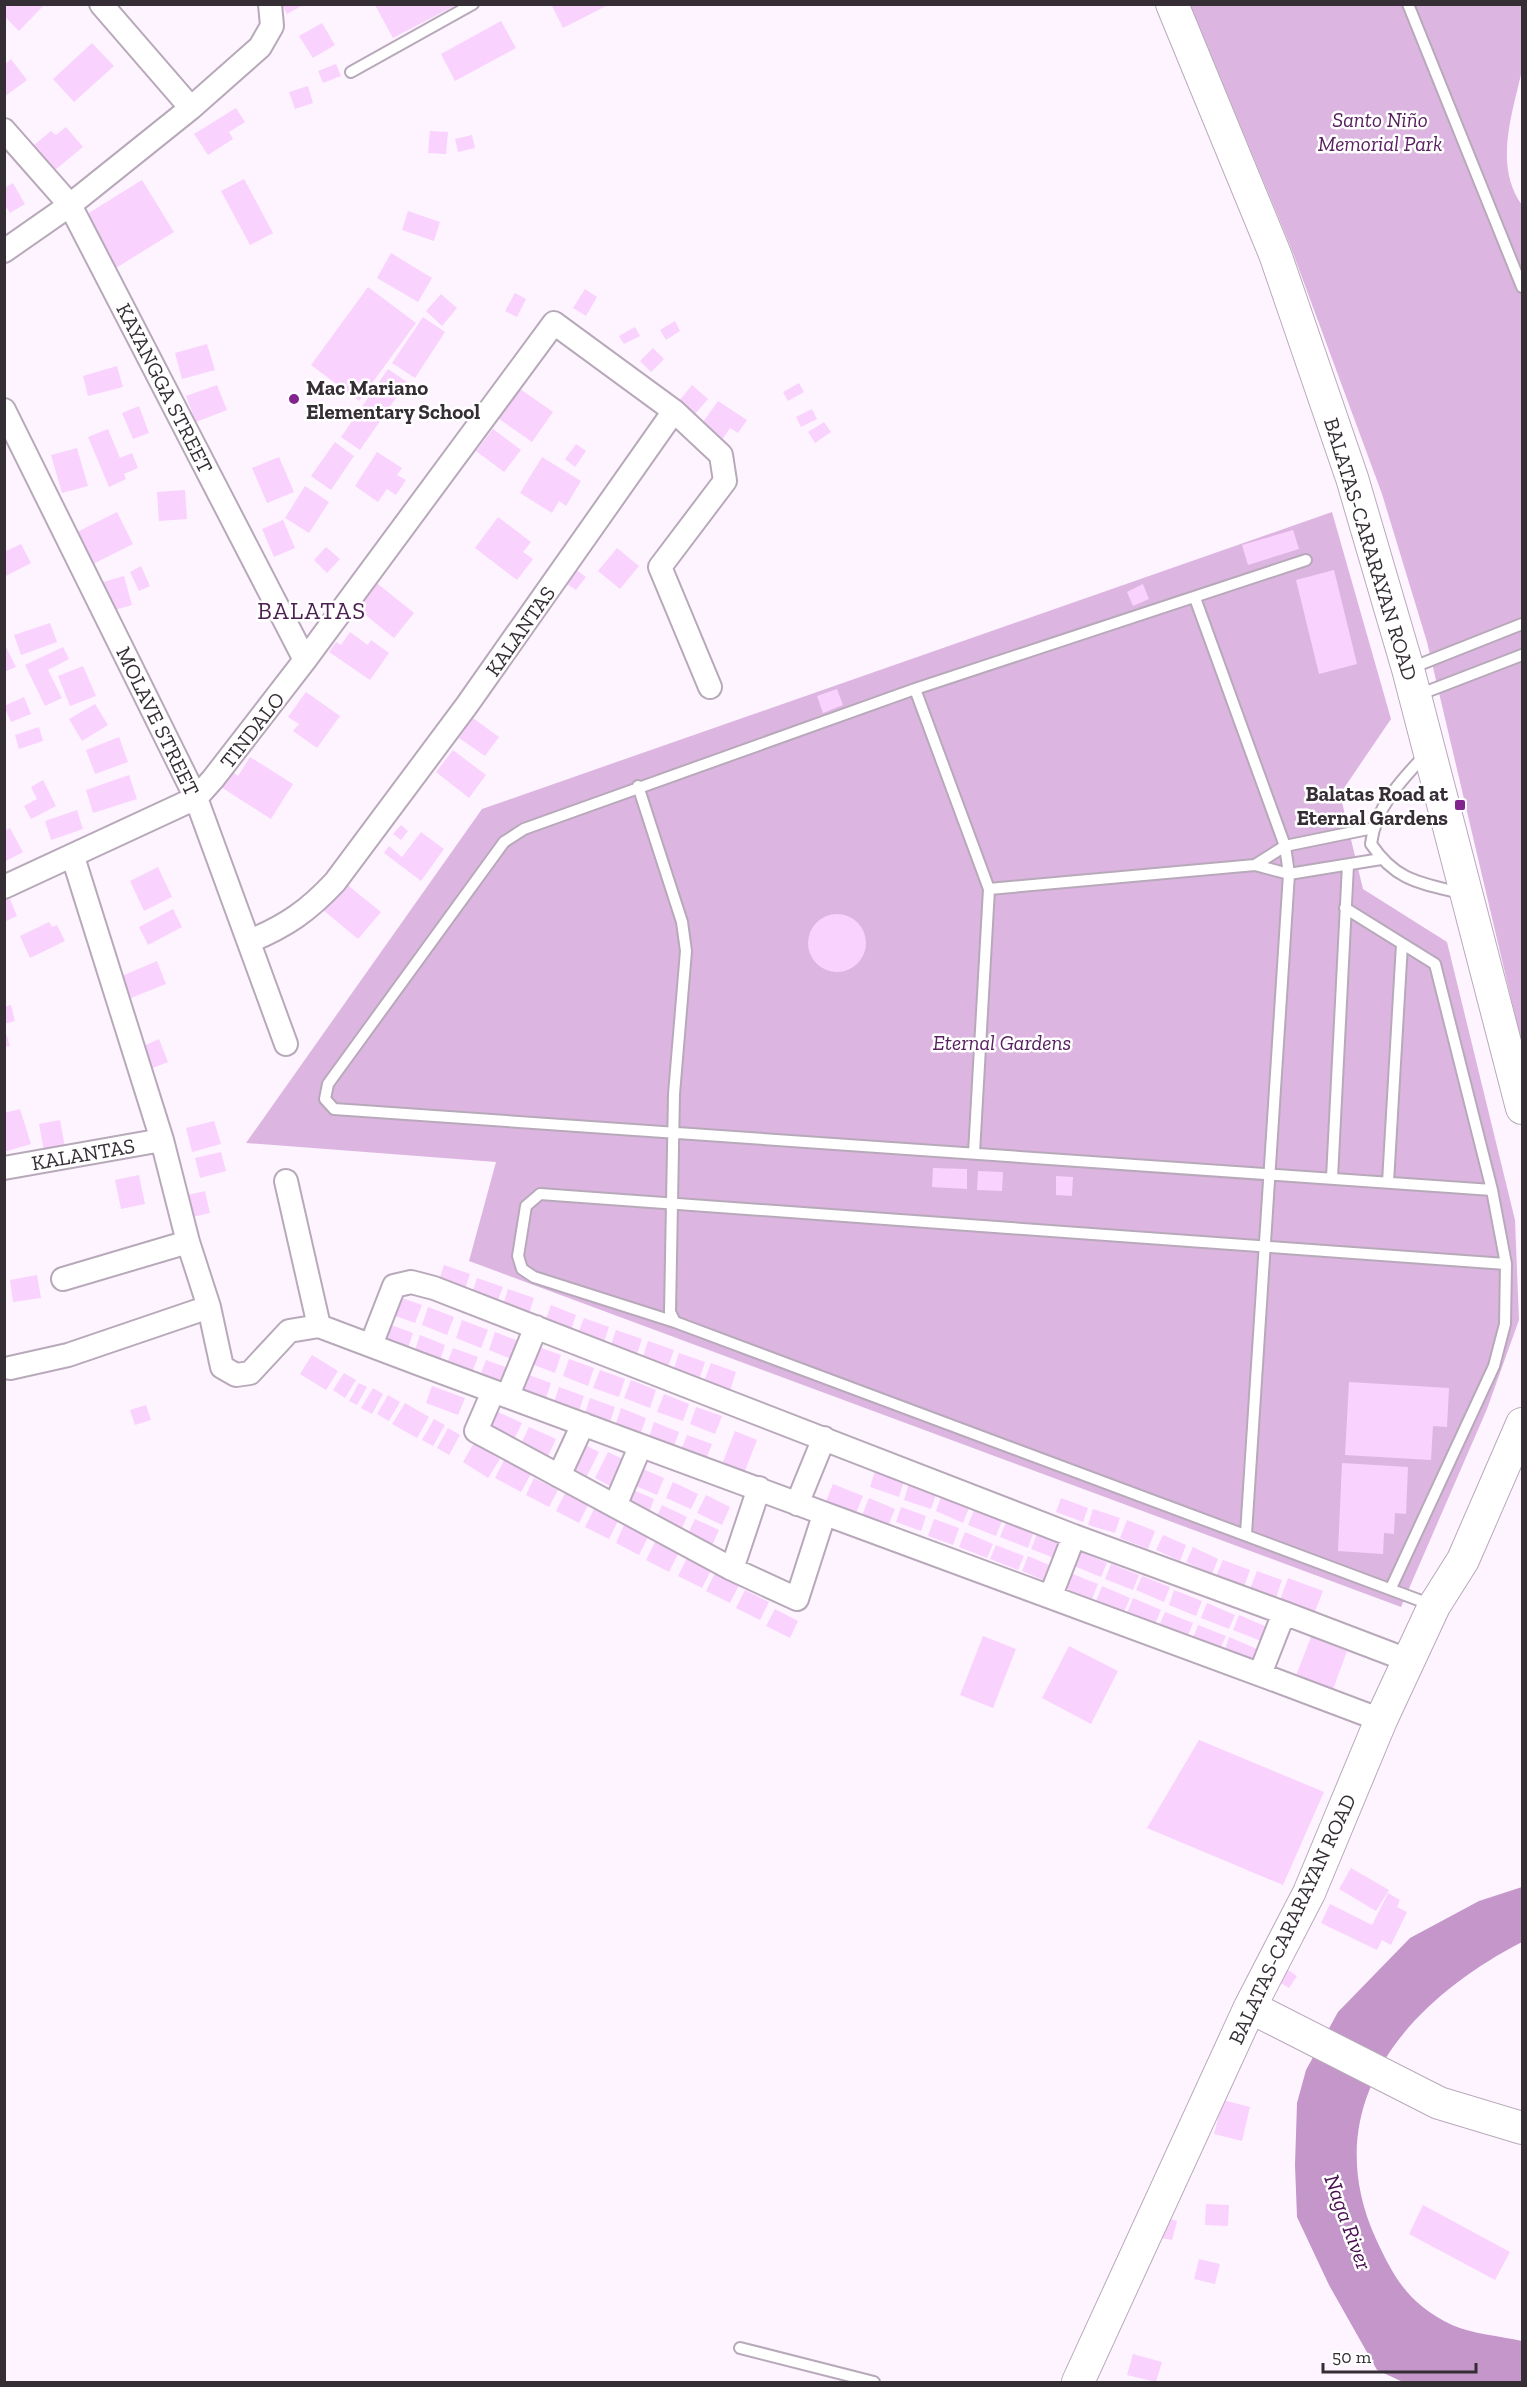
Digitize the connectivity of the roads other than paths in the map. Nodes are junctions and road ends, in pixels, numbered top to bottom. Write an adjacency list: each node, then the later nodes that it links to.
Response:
1 (100, 4): 7 (street)
2 (270, 4): 7 (street)
3 (473, 4): 6 (lane)
4 (1172, 4): 19 (main road, BALATAS-CARARAYAN ROAD)
5 (1408, 4): 11 (lane)
6 (351, 72)
7 (191, 108): 9 (street)
8 (4, 130): 9 (street, KAYANGGA STREET)
9 (70, 205): 10 (street); 18 (street, KAYANGGA STREET)
10 (4, 251)
11 (1522, 287)
12 (4, 410): 24 (street, MOLAVE STREET)
13 (674, 411): 18 (street, TINDALO); 20 (street); 36 (street, KALANTAS)
14 (1306, 560): 15 (lane)
15 (1195, 598): 21 (lane); 26 (lane)
16 (1522, 624): 19 (lane)
17 (1522, 655): 19 (lane)
18 (305, 660): 24 (street, TINDALO)
19 (1412, 682): 22 (main road, BALATAS-CARARAYAN ROAD)
20 (710, 687)
21 (915, 689): 23 (lane); 33 (lane)
22 (1429, 751): 25 (lane); 34 (main road, BALATAS-CARARAYAN ROAD)
23 (638, 786): 40 (lane); 40 (lane)
24 (196, 798): 27 (street); 36 (street, MOLAVE STREET)
25 (1373, 828): 26 (lane); 28 (lane)
26 (1285, 846): 30 (lane); 31 (lane)
27 (74, 857): 32 (street); 41 (street)
28 (1381, 859): 29 (lane); 34 (lane)
29 (1348, 864): 31 (lane); 35 (lane)
30 (1255, 865): 31 (lane); 33 (lane)
31 (1289, 874): 44 (lane)
32 (4, 887)
33 (989, 889): 42 (lane)
34 (1466, 894): 39 (main road, BALATAS-CARARAYAN ROAD)
35 (1345, 908): 37 (lane); 45 (lane)
36 (250, 942): 38 (street, MOLAVE STREET)
37 (1402, 944): 47 (lane); 48 (lane)
38 (286, 1044)
39 (1522, 1108)
40 (673, 1132): 42 (lane); 49 (lane)
41 (162, 1140): 43 (street, KALANTAS); 50 (street)
42 (974, 1153): 44 (lane)
43 (4, 1168)
44 (1269, 1174): 45 (lane); 51 (lane)
45 (1332, 1178): 47 (lane)
46 (286, 1181): 56 (street)
47 (1388, 1182): 48 (lane)
48 (1492, 1190): 52 (lane)
49 (672, 1205): 51 (lane); 55 (lane); 55 (lane)
50 (188, 1242): 53 (street); 54 (street)
51 (1265, 1246): 52 (lane); 70 (lane)
52 (1506, 1264): 73 (lane)
53 (63, 1280)
54 (209, 1307): 56 (street); 59 (street)
55 (675, 1322): 70 (lane)
56 (320, 1326): 58 (street)
57 (536, 1327): 58 (street); 60 (street); 63 (street)
58 (371, 1345): 60 (street)
59 (10, 1368)
60 (500, 1394): 62 (street); 65 (street)
61 (1522, 1424): 75 (main road, BALATAS-CARARAYAN ROAD)
62 (583, 1425): 64 (street); 65 (street)
63 (824, 1438): 67 (street); 71 (street)
64 (640, 1447): 66 (street); 68 (street)
65 (559, 1476): 68 (street)
66 (759, 1488): 67 (street); 72 (street)
67 (797, 1504): 69 (street)
68 (615, 1506): 72 (street)
69 (824, 1515): 72 (street); 74 (street)
70 (1246, 1534): 73 (lane)
71 (1074, 1536): 74 (street); 76 (street)
72 (732, 1569)
73 (1391, 1588): 75 (lane)
74 (1051, 1595): 78 (street)
75 (1434, 1606): 77 (main road, BALATAS-CARARAYAN ROAD)
76 (1284, 1613): 77 (street); 78 (street)
77 (1410, 1661): 79 (main road, BALATAS-CARARAYAN ROAD)
78 (1260, 1674): 79 (street)
79 (1381, 1720): 80 (main road, BALATAS-CARARAYAN ROAD)
80 (1250, 2007): 81 (main road); 84 (main road, BALATAS-CARARAYAN ROAD)
81 (1522, 2128)
82 (740, 2348): 83 (lane)
83 (874, 2382)
84 (1078, 2382)

